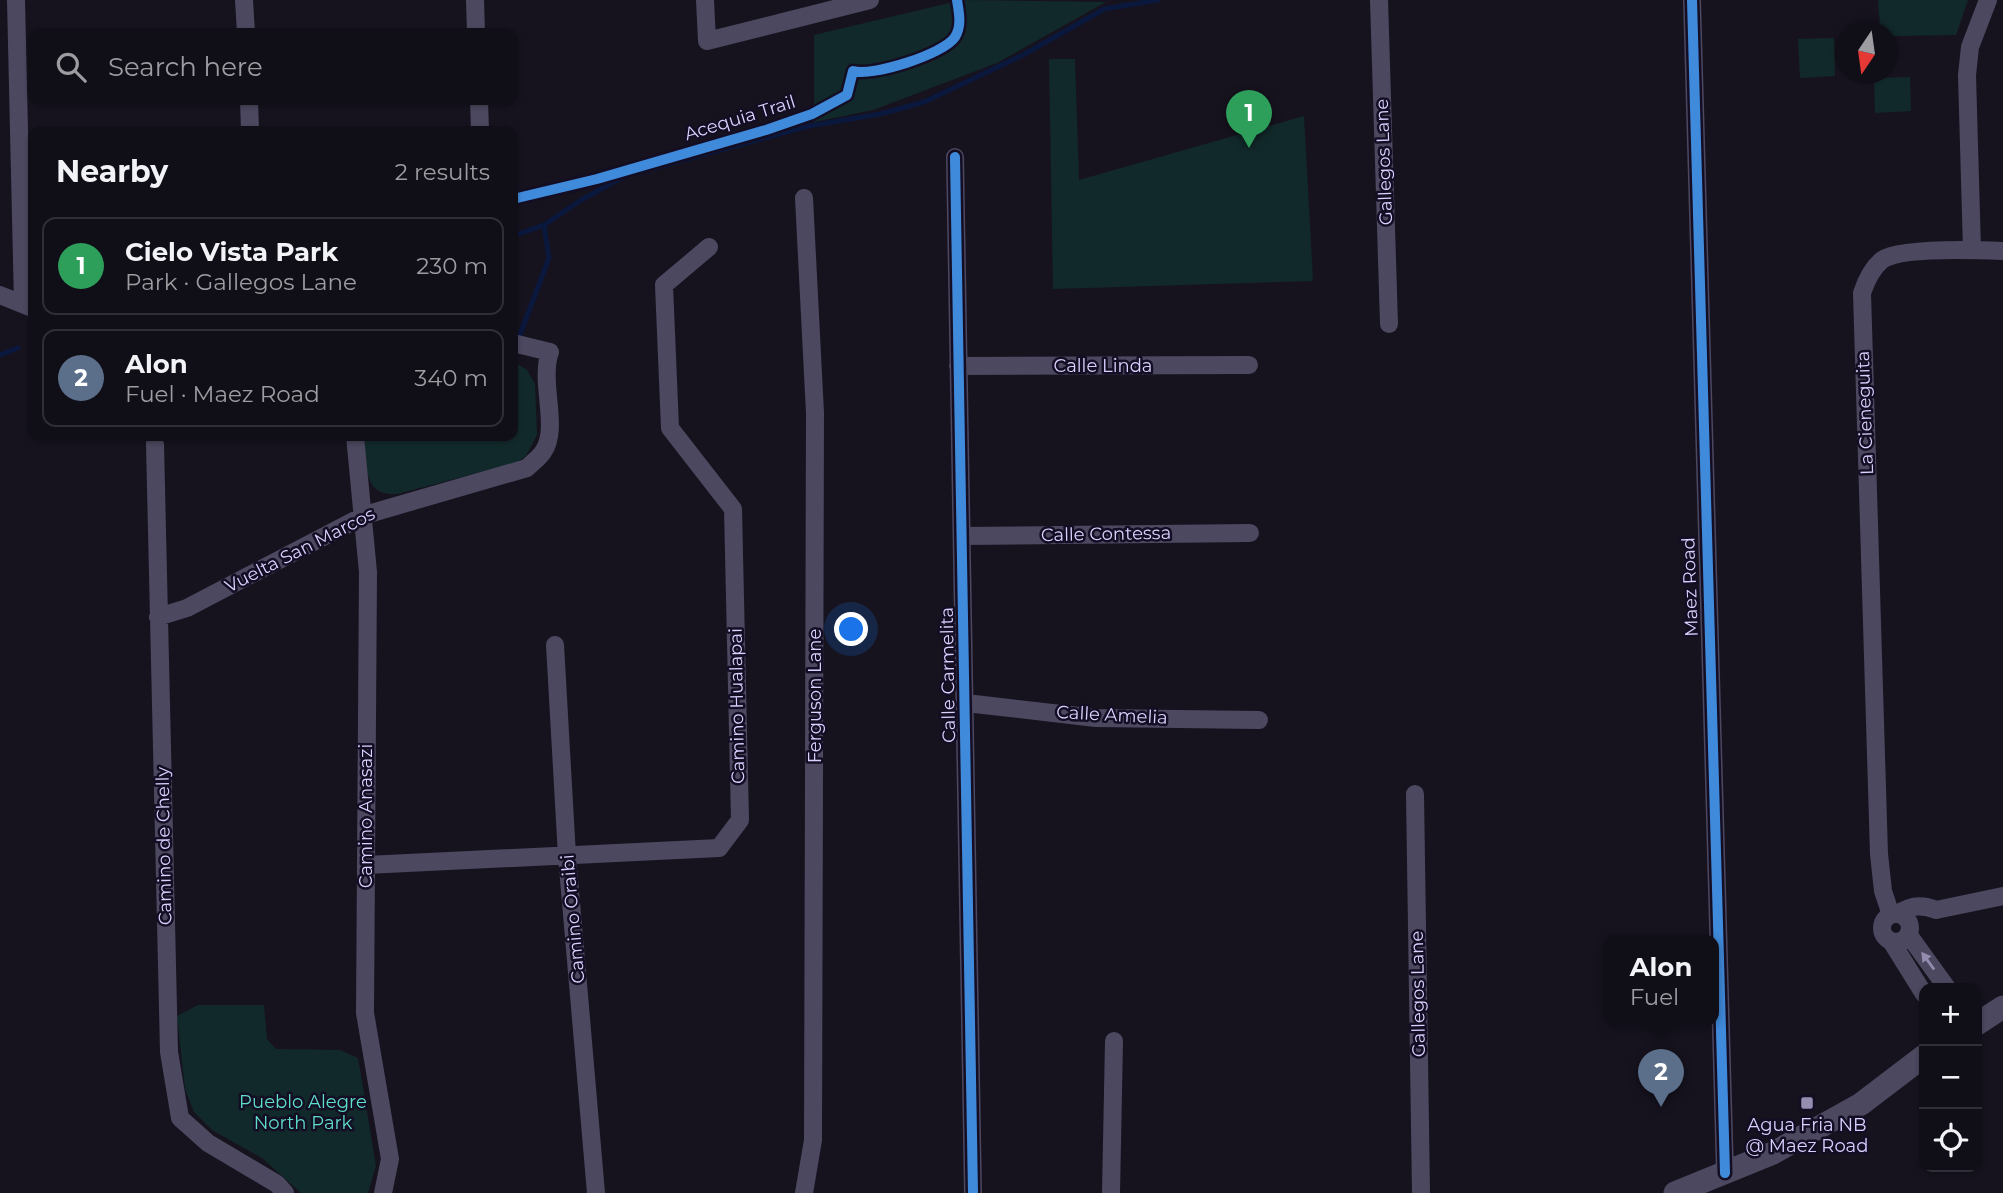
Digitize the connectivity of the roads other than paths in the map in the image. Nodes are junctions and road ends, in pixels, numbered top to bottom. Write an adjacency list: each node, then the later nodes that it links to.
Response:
1 (16, 0): 21 (street)
2 (244, 0): 9 (street)
3 (475, 0): 10 (street)
4 (705, 0): 5 (street)
5 (870, 0)
6 (1379, 0): 22 (street, Gallegos Lane)
7 (1692, 0): 41 (street, Maez Road)
8 (1988, 0): 18 (street)
9 (246, 28)
10 (476, 28)
11 (249, 105): 13 (street)
12 (479, 105): 14 (street)
13 (250, 126)
14 (480, 126)
15 (954, 157): 25 (street, Calle Carmelita)
16 (804, 198): 54 (street, Ferguson Lane)
17 (709, 247): 36 (street, Camino Hualapai)
18 (1972, 250): 19 (street); 40 (street, La Cieneguita)
19 (2003, 251)
20 (0, 295): 21 (street)
21 (28, 306)
22 (1390, 324)
23 (518, 344): 28 (street, Vuelta San Marcos)
24 (1249, 365): 25 (street, Calle Linda)
25 (958, 366): 30 (street, Calle Carmelita)
26 (356, 441): 28 (street, Camino Anasazi)
27 (155, 444): 31 (street, Camino de Chelly)
28 (365, 514): 31 (street, Vuelta San Marcos); 37 (street, Camino Anasazi)
29 (1250, 533): 30 (street, Calle Contessa)
30 (962, 536): 33 (street, Calle Carmelita)
31 (158, 617): 51 (street, Camino de Chelly)
32 (555, 645): 36 (street, Camino Oraibi)
33 (966, 703): 34 (street, Calle Amelia); 55 (street, Calle Carmelita)
34 (1259, 720)
35 (1415, 794): 57 (street, Gallegos Lane)
36 (567, 856): 37 (street, Camino Hualapai); 53 (street, Camino Oraibi)
37 (366, 865): 52 (street, Camino Anasazi)
38 (2003, 896): 39 (street)
39 (1936, 910): 40 (street); 42 (street)
40 (1894, 915): 42 (street); 42 (street)
41 (1718, 935)
42 (1903, 935): 44 (street); 45 (street, one-way to 42)
43 (1719, 960): 50 (street, Maez Road)
44 (1920, 983)
45 (1943, 983)
46 (2003, 1007): 47 (street)
47 (1982, 1021)
48 (1114, 1041): 56 (street)
49 (1919, 1060): 50 (street)
50 (1725, 1173): 58 (street)
51 (285, 1193)
52 (383, 1193)
53 (596, 1193)
54 (804, 1193)
55 (973, 1193)
56 (1111, 1193)
57 (1421, 1193)
58 (1675, 1193)

